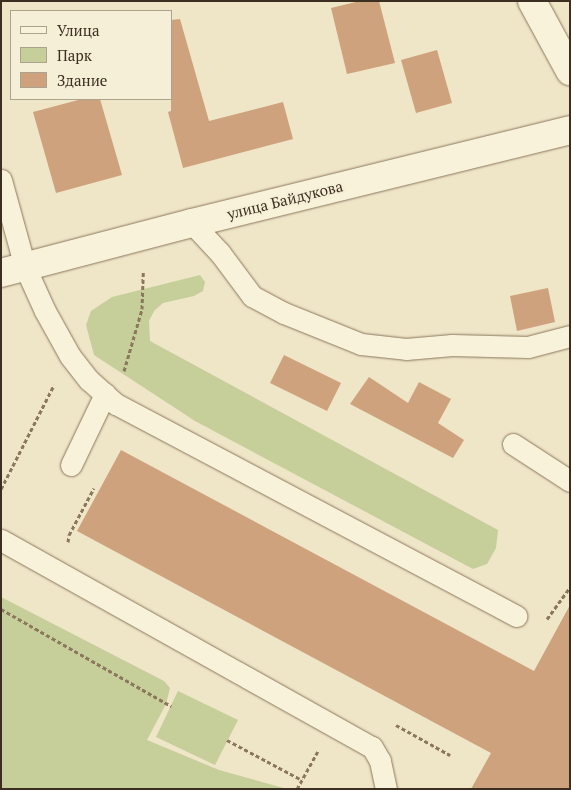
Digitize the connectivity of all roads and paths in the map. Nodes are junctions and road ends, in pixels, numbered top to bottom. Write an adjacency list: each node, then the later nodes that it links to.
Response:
1 (532, 1): 2 (street)
2 (570, 70)
3 (570, 130): 5 (street, улица Байдукова)
4 (1, 180): 7 (lane)
5 (192, 222): 6 (street, улица Байдукова); 8 (lane)
6 (138, 237): 7 (street, улица Байдукова); 10 (path)
7 (13, 270): 9 (lane)
8 (570, 336)
9 (70, 356): 10 (lane); 15 (path)
10 (110, 399): 12 (lane); 20 (lane)
11 (513, 444): 14 (lane)
12 (71, 465)
13 (98, 481): 17 (path)
14 (570, 481)
15 (1, 489)
16 (1, 540): 27 (lane)
17 (72, 548)
18 (570, 587): 21 (path)
19 (1, 609): 22 (path)
20 (516, 616)
21 (546, 621)
22 (171, 706)
23 (390, 722): 25 (path)
24 (227, 740): 26 (path)
25 (450, 755)
26 (297, 789)
27 (386, 789)

